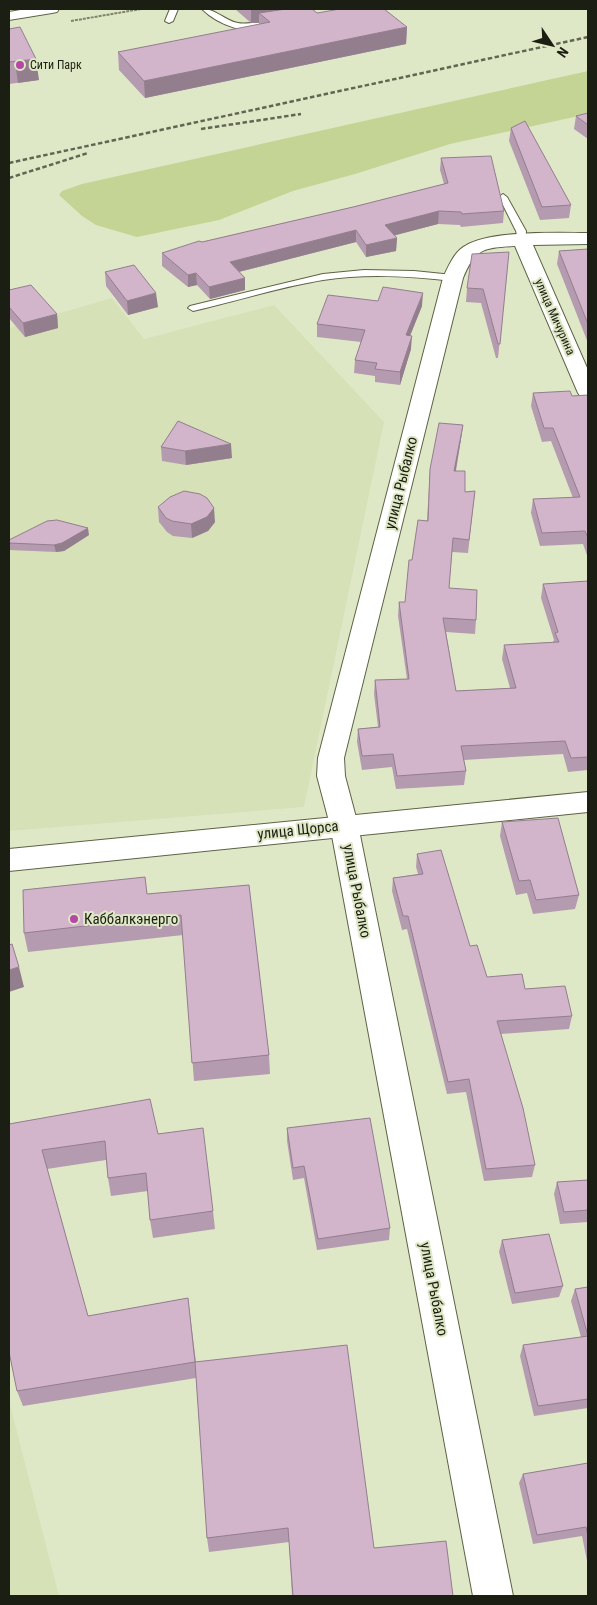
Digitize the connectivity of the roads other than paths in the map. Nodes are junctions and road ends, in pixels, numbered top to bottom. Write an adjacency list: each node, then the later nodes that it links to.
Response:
1 (52, 9): 4 (street)
2 (174, 9): 5 (lane)
3 (206, 9): 6 (lane)
4 (9, 16)
5 (169, 21)
6 (276, 23)
7 (503, 197): 9 (lane)
8 (588, 238): 9 (street, улица Рыбалко)
9 (522, 242): 10 (street, улица Рыбалко); 12 (street, улица Мичурина)
10 (453, 278): 11 (lane); 14 (street, улица Рыбалко)
11 (193, 308)
12 (588, 392)
13 (588, 802): 14 (street, улица Щорса)
14 (344, 825): 15 (street, улица Щорса); 16 (street, улица Рыбалко)
15 (9, 860)
16 (493, 1596)

